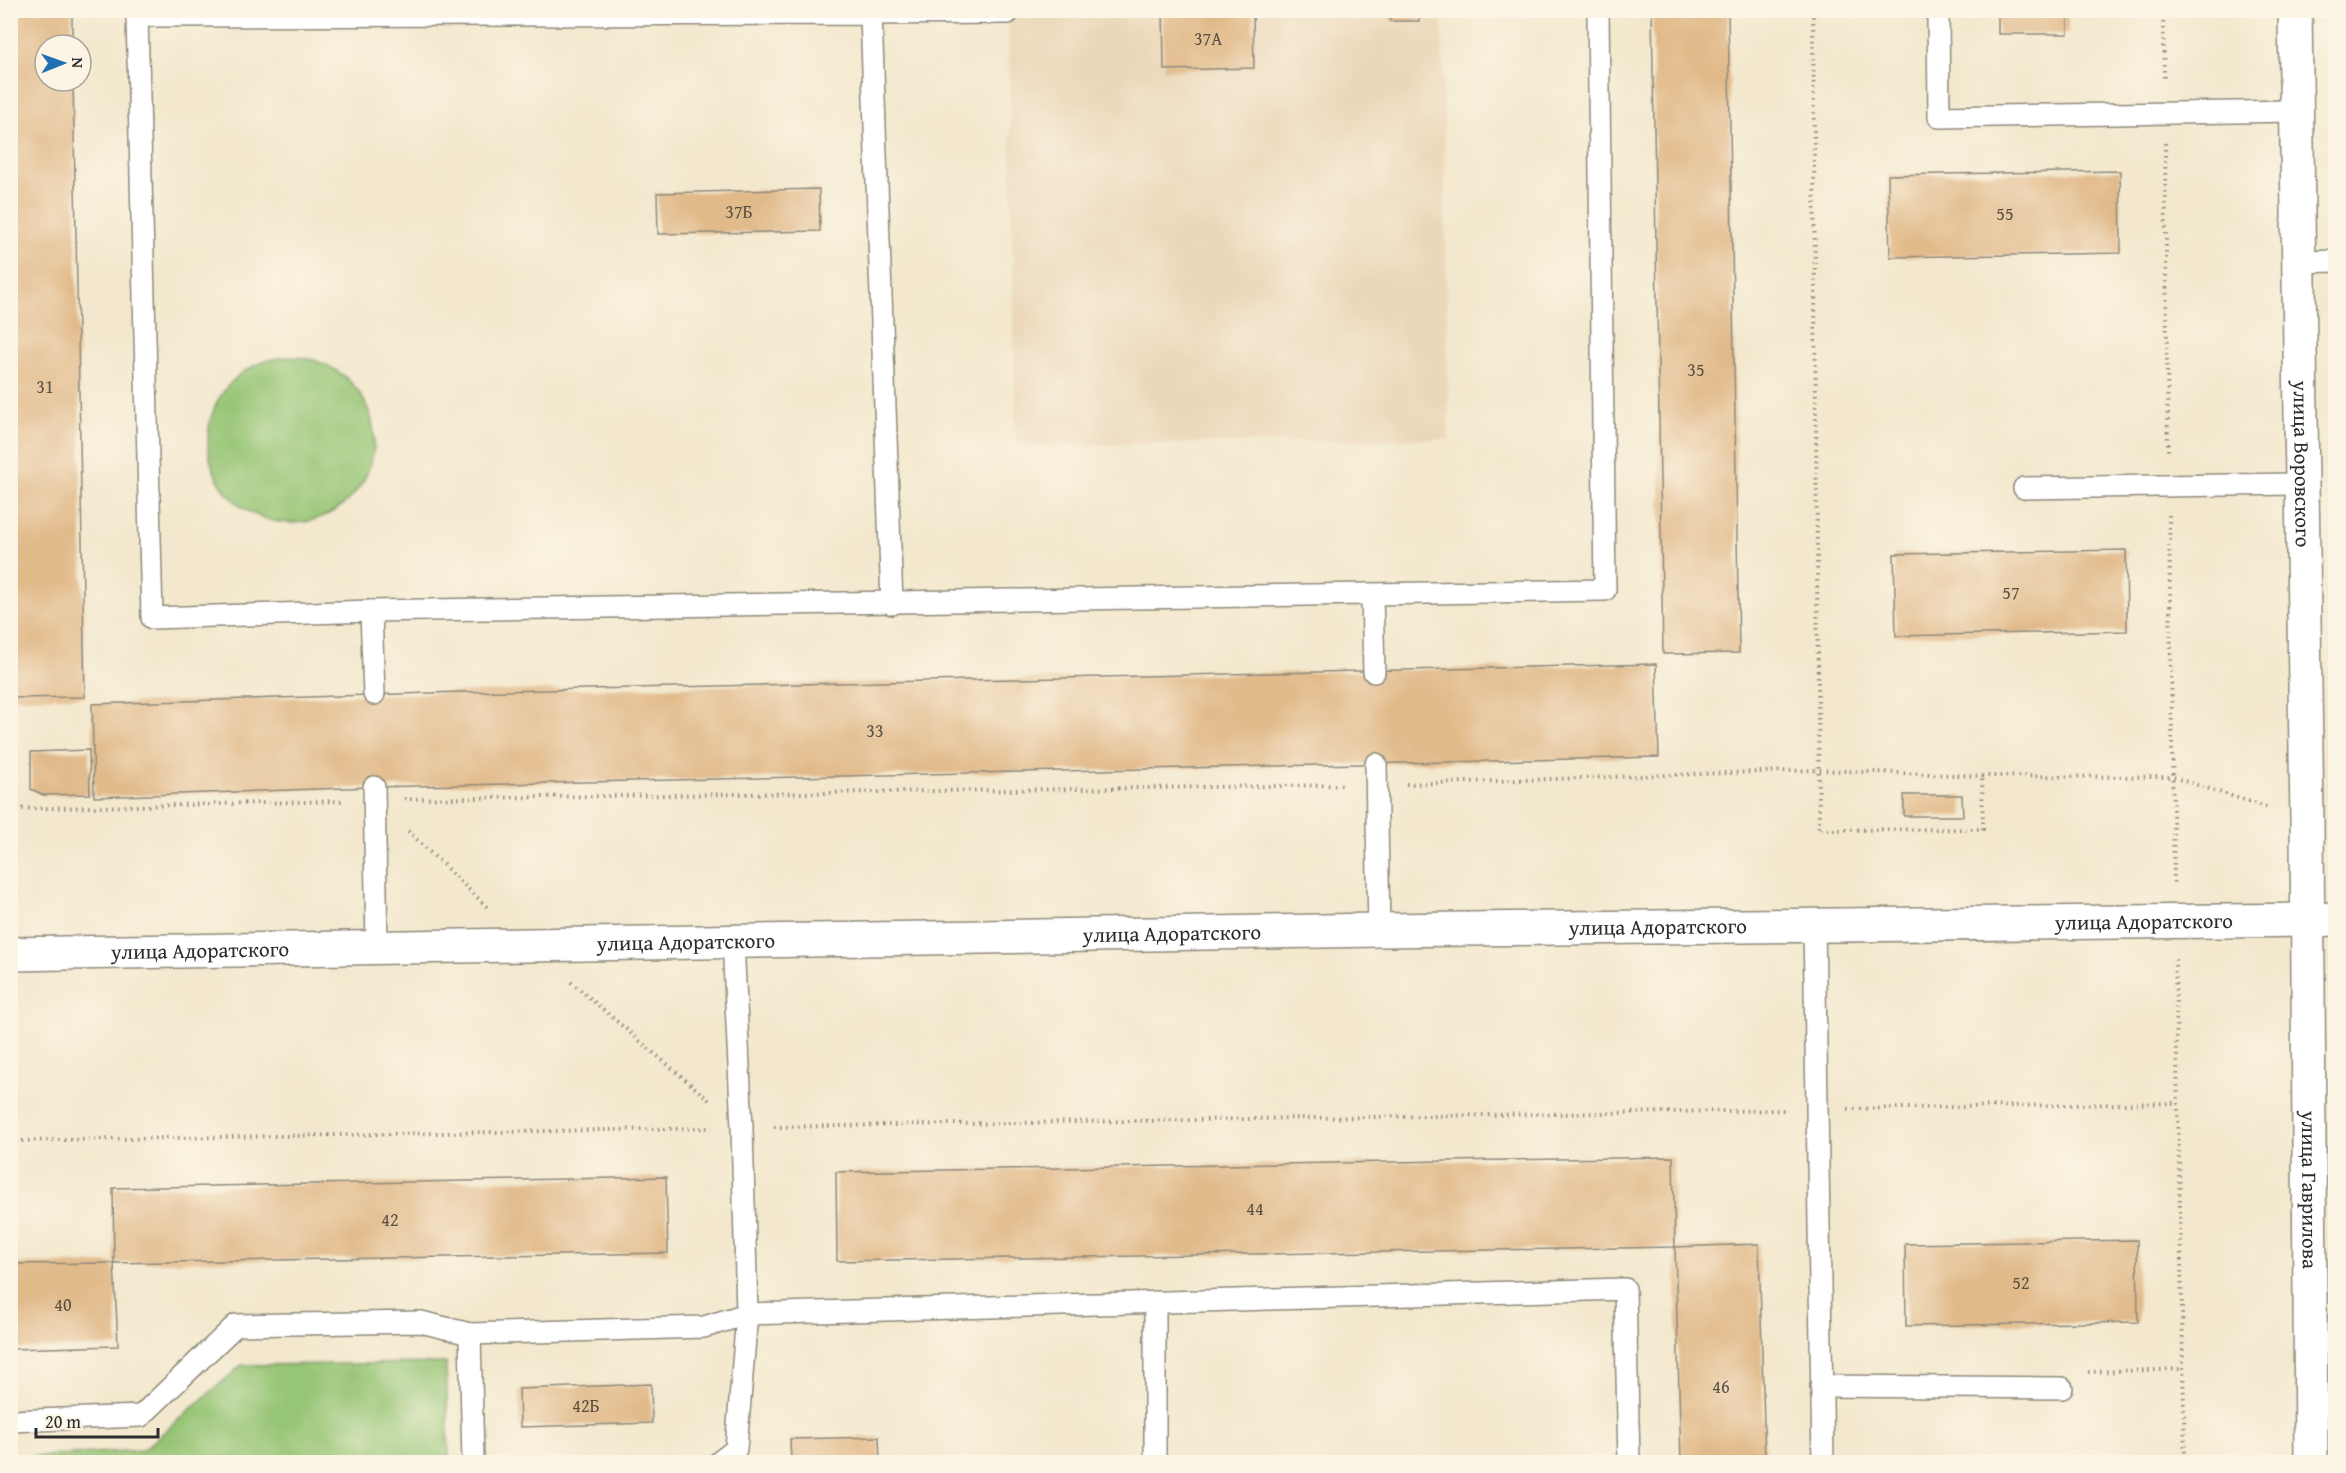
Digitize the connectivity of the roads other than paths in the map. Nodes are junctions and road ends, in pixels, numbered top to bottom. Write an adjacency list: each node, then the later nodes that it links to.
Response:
1 (1598, 10): 13 (lane)
2 (1938, 10): 8 (lane)
3 (2295, 10): 8 (street, улица Воровского)
4 (137, 13): 5 (lane); 15 (lane)
5 (619, 13): 7 (lane)
6 (1008, 13): 7 (lane)
7 (871, 14): 14 (lane)
8 (2296, 111): 10 (street, улица Воровского)
9 (2336, 261): 10 (lane)
10 (2298, 262): 11 (street, улица Воровского)
11 (2301, 484): 12 (lane); 20 (street, улица Воровского)
12 (2024, 488)
13 (1372, 595): 14 (lane); 16 (lane)
14 (892, 604): 15 (lane)
15 (371, 611): 17 (lane)
16 (1374, 672)
17 (374, 694)
18 (1376, 775): 22 (lane)
19 (374, 793): 24 (lane)
20 (2322, 920): 21 (street, улица Адоратского); 37 (street, улица Гаврилова)
21 (1814, 925): 22 (street, улица Адоратского); 29 (lane)
22 (1379, 930): 23 (street, улица Адоратского)
23 (733, 941): 24 (street, улица Адоратского); 27 (lane)
24 (377, 947): 25 (street, улица Адоратского)
25 (10, 954)
26 (1155, 1302): 27 (lane); 34 (lane); 35 (lane)
27 (747, 1314): 28 (lane); 33 (lane)
28 (470, 1334): 31 (lane); 32 (lane)
29 (1821, 1386): 30 (lane); 36 (lane)
30 (2062, 1388)
31 (10, 1421)
32 (473, 1462)
33 (719, 1462)
34 (1155, 1462)
35 (1629, 1462)
36 (1823, 1462)
37 (2311, 1462)

